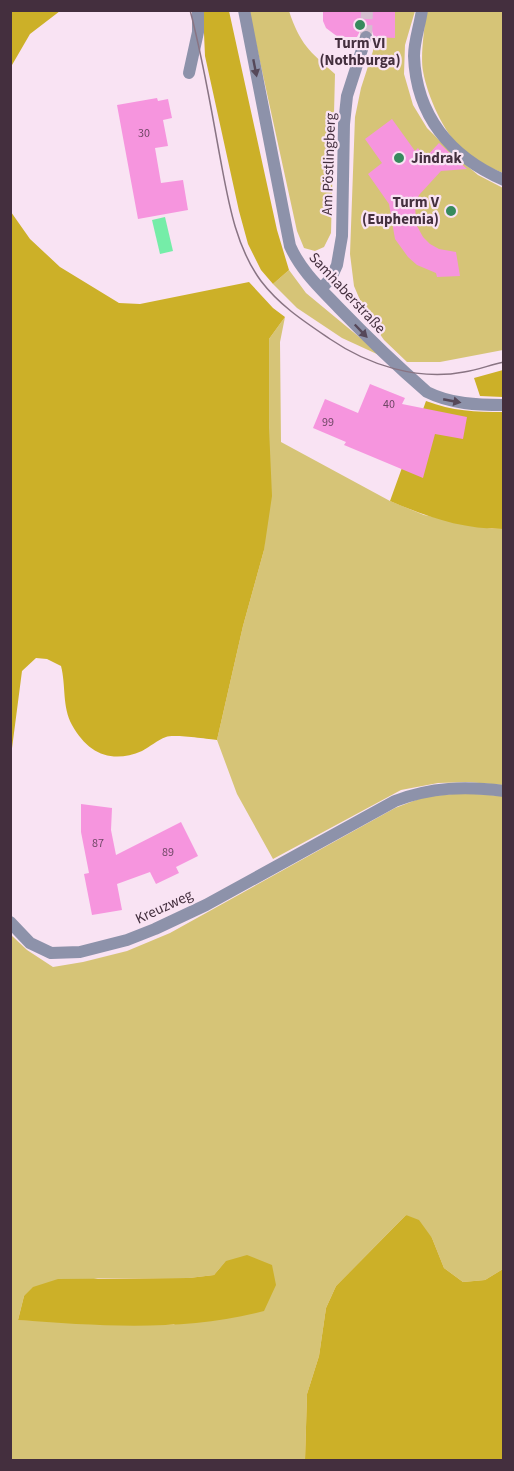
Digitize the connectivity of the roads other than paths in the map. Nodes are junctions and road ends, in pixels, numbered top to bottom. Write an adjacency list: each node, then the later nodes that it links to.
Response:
1 (198, 10): 5 (street)
2 (244, 10): 7 (street, Samhaberstraße, one-way to 7)
3 (422, 10): 6 (street)
4 (366, 37): 7 (street, Am Pöstlingberg)
5 (189, 73)
6 (504, 180)
7 (321, 289): 8 (street, Samhaberstraße, one-way to 8)
8 (504, 405)
9 (504, 791): 10 (street, Kreuzweg)
10 (10, 922)

